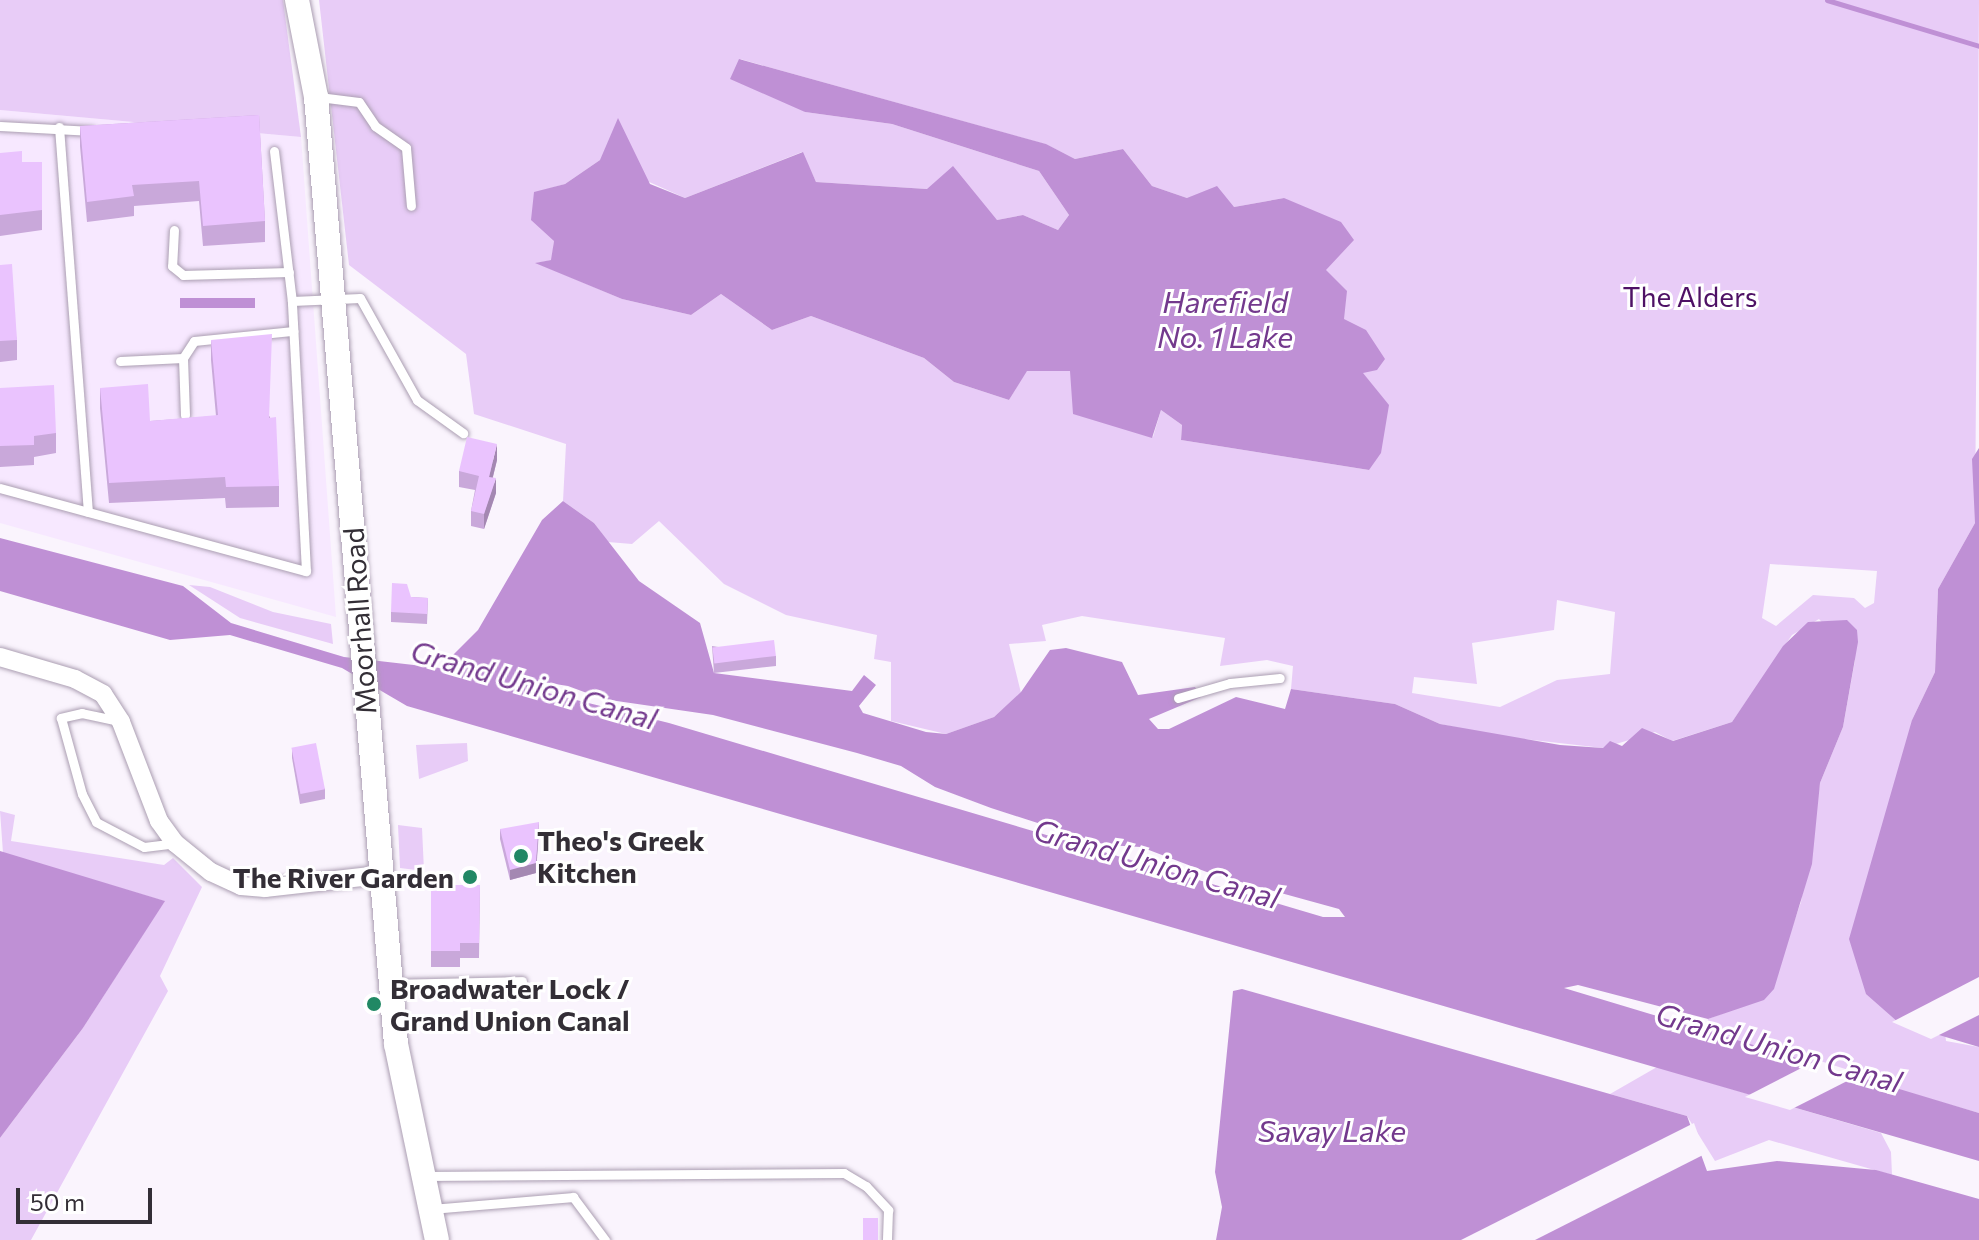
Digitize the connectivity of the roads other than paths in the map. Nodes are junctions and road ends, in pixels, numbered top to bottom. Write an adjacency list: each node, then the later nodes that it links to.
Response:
1 (297, 0): 2 (street, Moorhall Road)
2 (316, 97): 7 (lane); 10 (street, Moorhall Road)
3 (0, 126): 4 (lane)
4 (59, 127): 5 (lane); 18 (lane)
5 (101, 132)
6 (274, 151): 9 (lane)
7 (411, 206)
8 (174, 230): 9 (lane)
9 (289, 272): 11 (lane)
10 (334, 297): 11 (lane); 16 (lane); 24 (street, Moorhall Road)
11 (292, 301): 12 (lane)
12 (293, 331): 13 (lane); 18 (lane)
13 (183, 358): 14 (lane); 15 (lane)
14 (120, 361)
15 (185, 415)
16 (463, 433)
17 (0, 488): 18 (lane)
18 (88, 512)
19 (0, 657): 22 (street)
20 (1280, 678): 21 (lane)
21 (1178, 698)
22 (121, 722): 23 (street); 23 (lane)
23 (175, 843): 24 (street)
24 (379, 875): 26 (street, Moorhall Road)
25 (522, 981): 26 (lane)
26 (390, 984): 27 (street, Moorhall Road)
27 (424, 1176): 28 (street, Moorhall Road); 31 (lane)
28 (431, 1209): 29 (street, Moorhall Road); 30 (lane)
29 (437, 1240)
30 (605, 1240)
31 (887, 1240)

